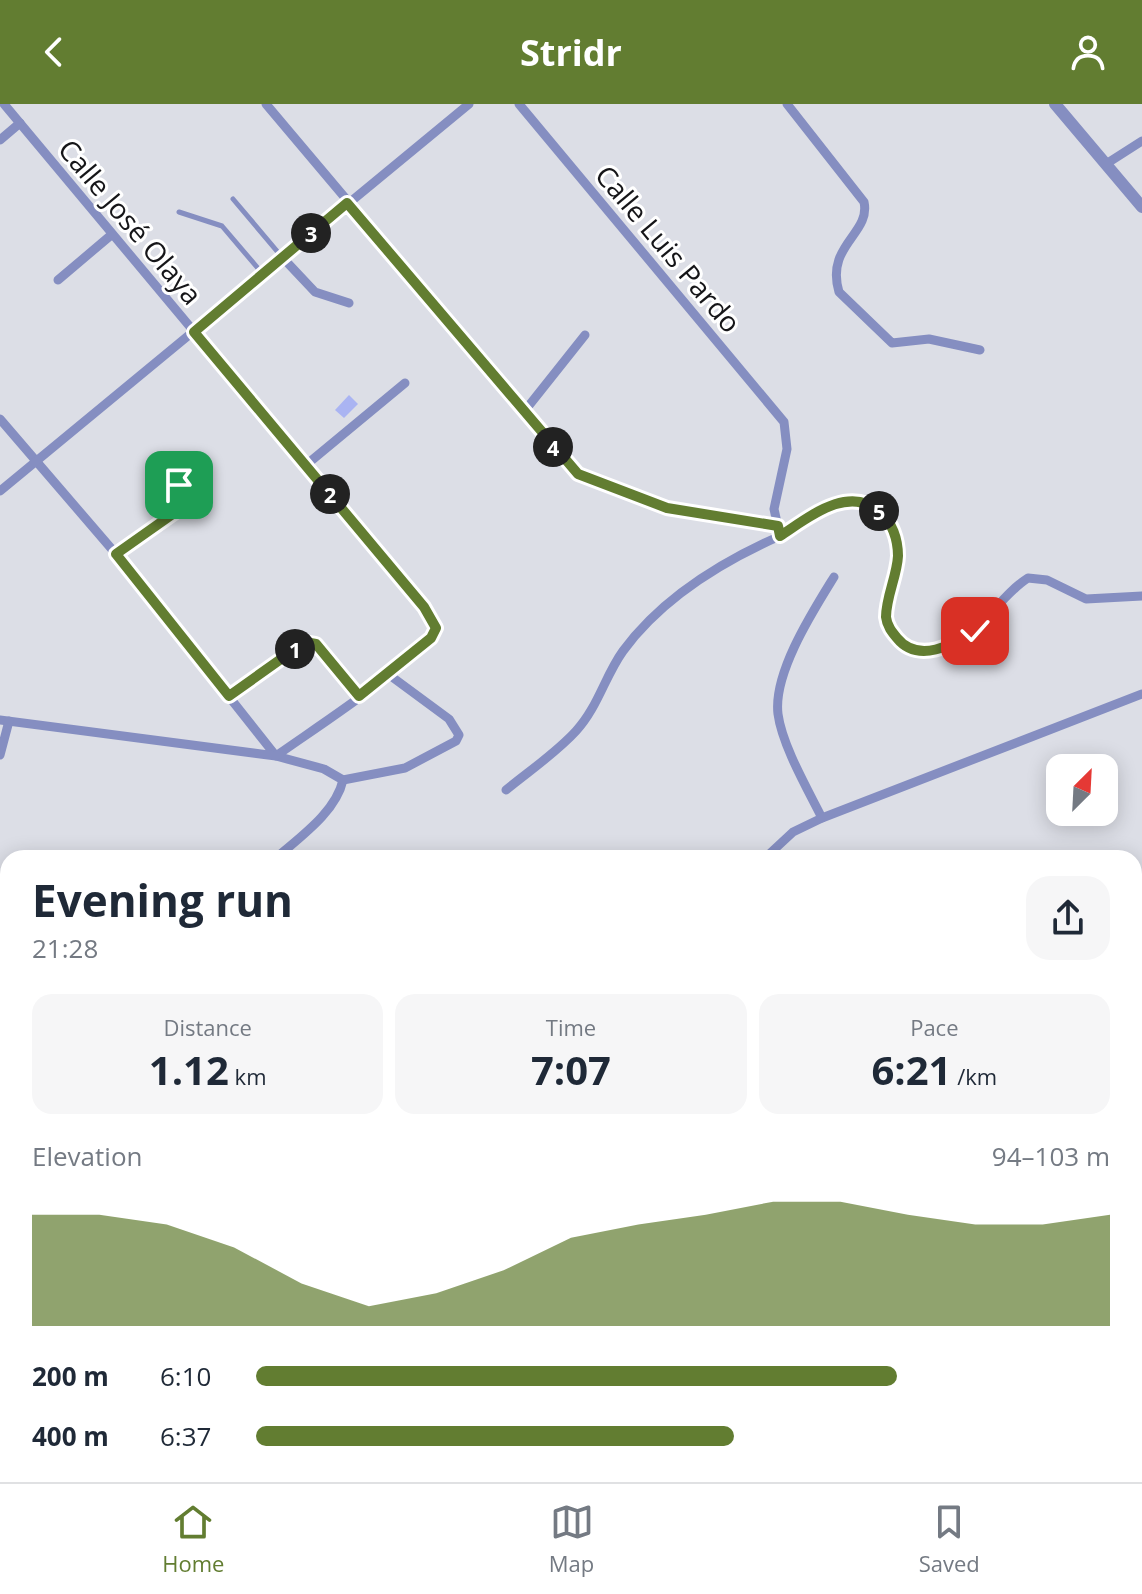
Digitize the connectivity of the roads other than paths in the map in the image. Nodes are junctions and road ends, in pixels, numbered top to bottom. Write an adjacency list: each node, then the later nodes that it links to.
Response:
1 (4, 104): 7 (street, Calle José Olaya)
2 (266, 104): 12 (street)
3 (469, 104): 12 (street)
4 (519, 104): 30 (street, Calle Luis Pardo)
5 (787, 104): 22 (street)
6 (1055, 104): 10 (street)
7 (20, 123): 8 (street); 15 (street, Calle José Olaya)
8 (0, 140)
9 (1142, 141): 10 (street)
10 (1106, 164): 13 (street)
11 (233, 199): 16 (lane)
12 (347, 203): 16 (street); 24 (street)
13 (1142, 207)
14 (179, 212): 17 (lane)
15 (110, 236): 18 (street); 20 (street, Calle José Olaya)
16 (282, 257): 17 (street); 19 (street)
17 (262, 273): 20 (street)
18 (58, 280)
19 (349, 303)
20 (194, 332): 26 (street); 27 (street, Calle José Olaya)
21 (585, 335): 24 (street)
22 (980, 350)
23 (405, 383): 27 (street)
24 (523, 413): 30 (street)
25 (0, 419): 26 (street)
26 (36, 462): 29 (street); 31 (street)
27 (306, 465): 34 (street, Calle José Olaya)
28 (179, 485): 31 (street)
29 (0, 491)
30 (779, 531): 33 (street); 42 (street)
31 (116, 554): 36 (street)
32 (834, 577): 43 (street)
33 (1142, 596)
34 (388, 674): 37 (street); 41 (street)
35 (1142, 694): 43 (street)
36 (229, 696): 37 (street); 40 (street)
37 (359, 696): 40 (street)
38 (5, 721): 39 (street); 40 (street)
39 (0, 755)
40 (276, 756): 41 (street)
41 (343, 780): 44 (street)
42 (506, 790)
43 (822, 818): 45 (street)
44 (285, 850)
45 (774, 850)

